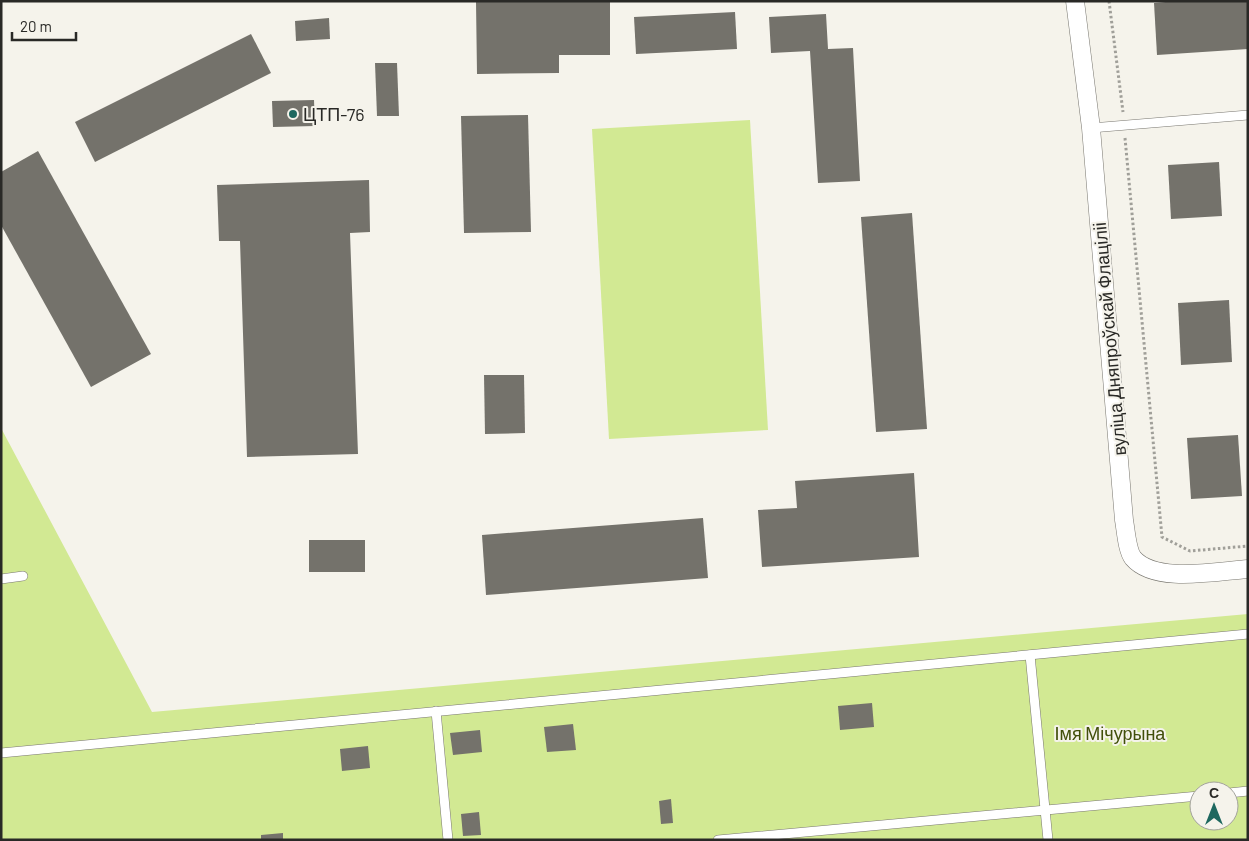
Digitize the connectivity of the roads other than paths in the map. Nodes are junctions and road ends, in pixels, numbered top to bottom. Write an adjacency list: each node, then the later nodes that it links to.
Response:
1 (1074, 1): 3 (street, вуліца Дняпроўскай Флаціліі)
2 (1248, 115): 3 (lane)
3 (1091, 128): 4 (street, вуліца Дняпроўскай Флаціліі)
4 (1248, 569)
5 (22, 576): 6 (lane)
6 (1, 579)
7 (1248, 634): 8 (lane)
8 (1030, 655): 9 (lane); 12 (lane)
9 (436, 711): 10 (lane); 13 (lane)
10 (1, 753)
11 (1189, 797): 12 (lane)
12 (1045, 810): 14 (lane); 15 (lane)
13 (448, 840)
14 (718, 840)
15 (1048, 840)

